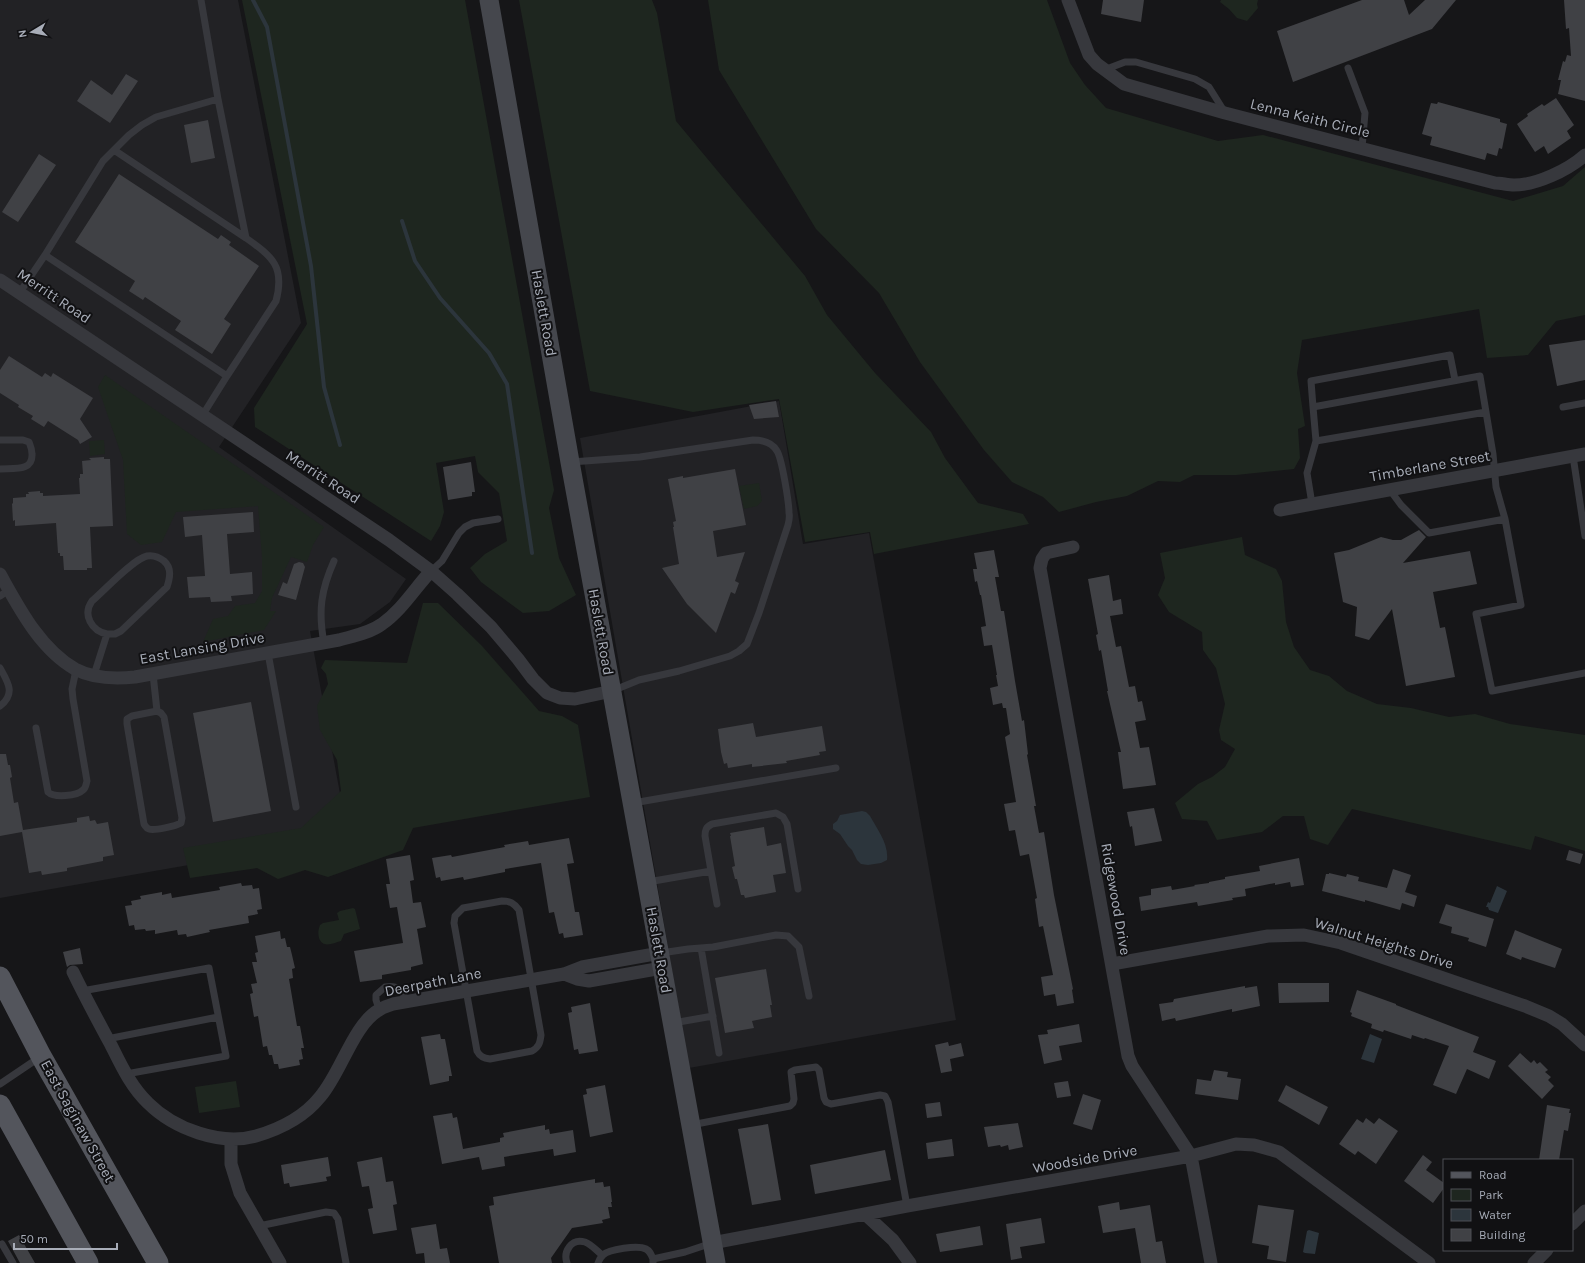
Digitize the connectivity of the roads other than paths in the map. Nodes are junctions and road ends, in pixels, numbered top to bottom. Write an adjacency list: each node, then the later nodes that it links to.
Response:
1 (201, 0): 6 (lane)
2 (489, 0): 25 (main road, Haslett Road)
3 (1068, 0): 5 (street, Lenna Keith Circle)
4 (1348, 68): 8 (lane)
5 (1104, 70): 7 (street, Lenna Keith Circle); 7 (lane)
6 (218, 99): 9 (lane); 11 (lane)
7 (1225, 113): 8 (street, Lenna Keith Circle)
8 (1362, 148): 10 (street, Lenna Keith Circle)
9 (114, 150): 11 (lane); 12 (lane)
10 (1585, 155)
11 (246, 238): 15 (lane)
12 (45, 255): 14 (lane); 15 (lane)
13 (1, 284): 14 (street, Merritt Road)
14 (20, 292): 21 (street, Merritt Road)
15 (227, 376): 21 (lane)
16 (1455, 380): 18 (lane); 18 (lane); 20 (lane)
17 (1585, 403): 19 (lane)
18 (1313, 407): 23 (lane)
19 (1563, 407)
20 (1486, 412): 23 (lane); 27 (lane)
21 (202, 416): 36 (street, Merritt Road)
22 (0, 440): 26 (lane)
23 (1316, 441): 29 (lane)
24 (1579, 455): 27 (street, Timberlane Street); 33 (lane)
25 (570, 462): 47 (main road, Haslett Road); 47 (lane)
26 (0, 469)
27 (1495, 471): 28 (street, Timberlane Street); 32 (lane)
28 (1390, 490): 29 (street, Timberlane Street); 32 (lane)
29 (1312, 504): 30 (street, Timberlane Street)
30 (1280, 510)
31 (498, 519): 36 (lane)
32 (1506, 519): 44 (lane)
33 (1585, 536)
34 (1073, 547): 60 (street, Ridgewood Drive)
35 (334, 561): 40 (lane)
36 (431, 571): 40 (street, East Lansing Drive); 47 (street, Merritt Road)
37 (0, 574): 38 (street, East Lansing Drive)
38 (5, 593): 43 (street, East Lansing Drive)
39 (108, 634): 39 (lane); 46 (lane)
40 (324, 643): 41 (street, East Lansing Drive)
41 (268, 652): 45 (street, East Lansing Drive); 53 (lane)
42 (0, 668): 48 (lane)
43 (76, 670): 46 (street, East Lansing Drive); 50 (lane)
44 (1585, 673)
45 (153, 674): 46 (street, East Lansing Drive); 49 (lane)
46 (94, 675)
47 (612, 691): 52 (main road, Haslett Road)
48 (0, 706)
49 (157, 711): 49 (lane)
50 (36, 728)
51 (836, 768): 52 (lane)
52 (633, 803): 55 (main road, Haslett Road)
53 (296, 807)
54 (711, 871): 55 (lane); 56 (lane); 57 (lane)
55 (647, 882): 59 (main road, Haslett Road)
56 (798, 889)
57 (717, 904)
58 (701, 948): 59 (lane); 66 (lane); 69 (lane)
59 (661, 960): 63 (street, Deerpath Lane); 71 (main road, Haslett Road)
60 (1112, 964): 73 (street, Walnut Heights Drive); 81 (street, Ridgewood Drive)
61 (73, 972): 64 (street, Deerpath Lane)
62 (0, 977): 75 (main road, East Saginaw Street)
63 (531, 979): 65 (street, Deerpath Lane); 65 (lane); 65 (lane)
64 (82, 991): 70 (lane); 72 (street, Deerpath Lane)
65 (467, 991): 67 (street, Deerpath Lane)
66 (809, 996)
67 (408, 1001): 68 (street, Deerpath Lane); 68 (lane)
68 (379, 1010): 80 (street, Deerpath Lane)
69 (713, 1016): 71 (lane); 74 (lane)
70 (218, 1017): 72 (lane); 76 (lane)
71 (672, 1023): 79 (main road, Haslett Road)
72 (107, 1039): 76 (street, Deerpath Lane)
73 (1585, 1045)
74 (719, 1053)
75 (41, 1056): 77 (lane); 94 (main road, East Saginaw Street)
76 (126, 1074): 80 (street, Deerpath Lane)
77 (0, 1084)
78 (0, 1105): 93 (main road)
79 (691, 1125): 82 (lane); 87 (main road, Haslett Road)
80 (231, 1140): 86 (street)
81 (1191, 1156): 82 (street, Woodside Drive); 101 (street, Ridgewood Drive); 102 (street, Woodside Drive)
82 (908, 1206): 84 (street, Woodside Drive)
83 (1585, 1211): 85 (street)
84 (866, 1215): 87 (street, Woodside Drive); 100 (street)
85 (1573, 1223)
86 (259, 1226): 95 (street); 96 (lane)
87 (712, 1243): 91 (lane); 99 (main road, Haslett Road)
88 (2, 1244): 92 (lane)
89 (1546, 1251): 103 (street)
90 (602, 1255): 91 (lane); 97 (lane); 98 (lane)
91 (653, 1261)
92 (13, 1263)
93 (88, 1263)
94 (158, 1263)
95 (280, 1263)
96 (346, 1263)
97 (567, 1263)
98 (598, 1263)
99 (716, 1263)
100 (910, 1263)
101 (1211, 1263)
102 (1429, 1263)
103 (1534, 1263)

